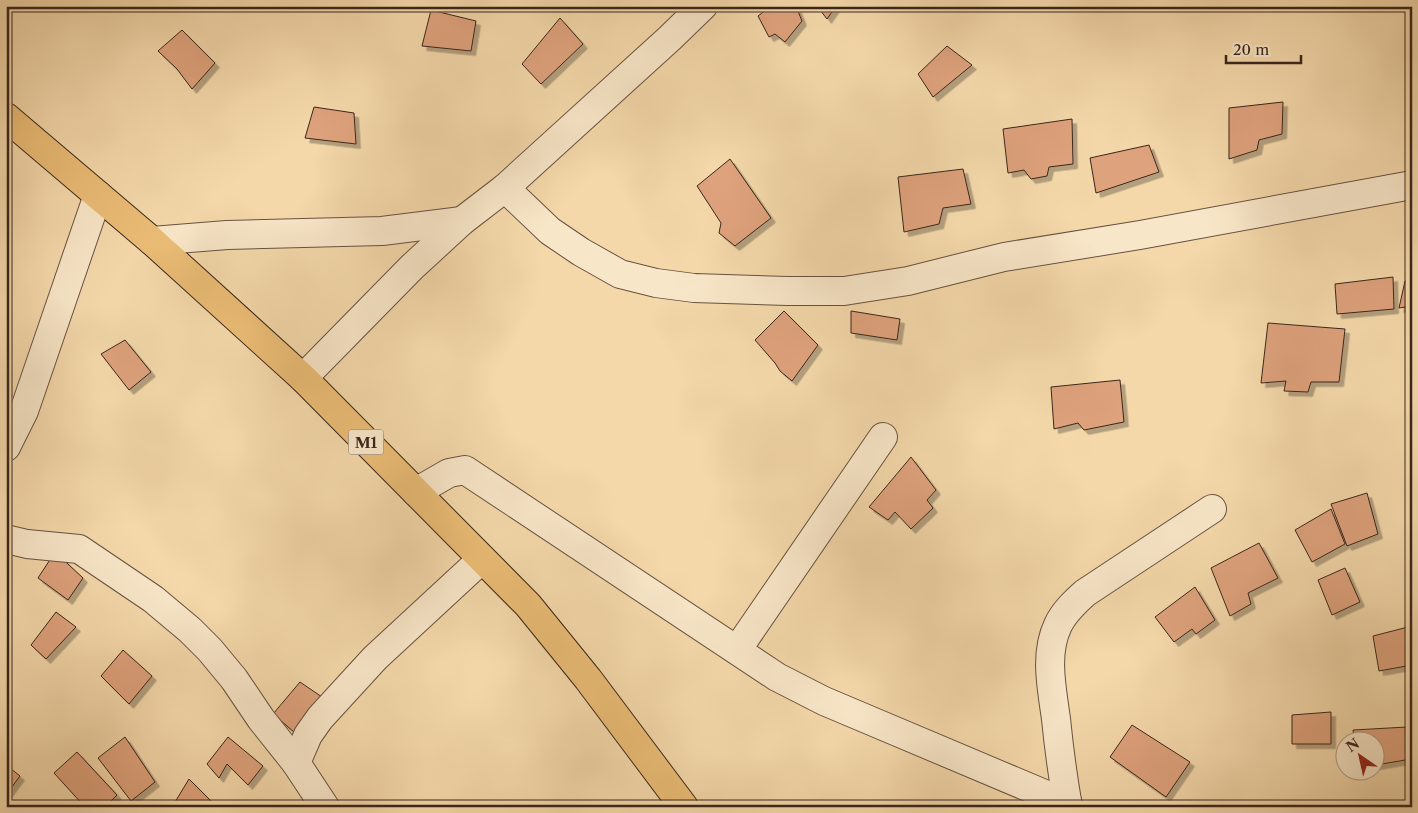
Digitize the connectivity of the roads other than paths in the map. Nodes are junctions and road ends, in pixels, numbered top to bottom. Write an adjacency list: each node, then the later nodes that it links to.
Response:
1 (703, 6): 4 (street)
2 (6, 118): 5 (main road, M1)
3 (1412, 185): 4 (street)
4 (505, 188): 6 (street)
5 (98, 195): 7 (main road, M1); 10 (street)
6 (462, 221): 7 (street); 8 (street)
7 (152, 241): 8 (main road, M1)
8 (303, 378): 11 (main road, M1)
9 (883, 437): 15 (street)
10 (6, 447)
11 (416, 492): 14 (main road, M1); 15 (street)
12 (1212, 509): 17 (street)
13 (6, 539): 16 (street)
14 (482, 559): 16 (street); 19 (main road, M1)
15 (737, 650): 17 (street)
16 (296, 763): 18 (street)
17 (1068, 805)
18 (325, 807)
19 (684, 807)

